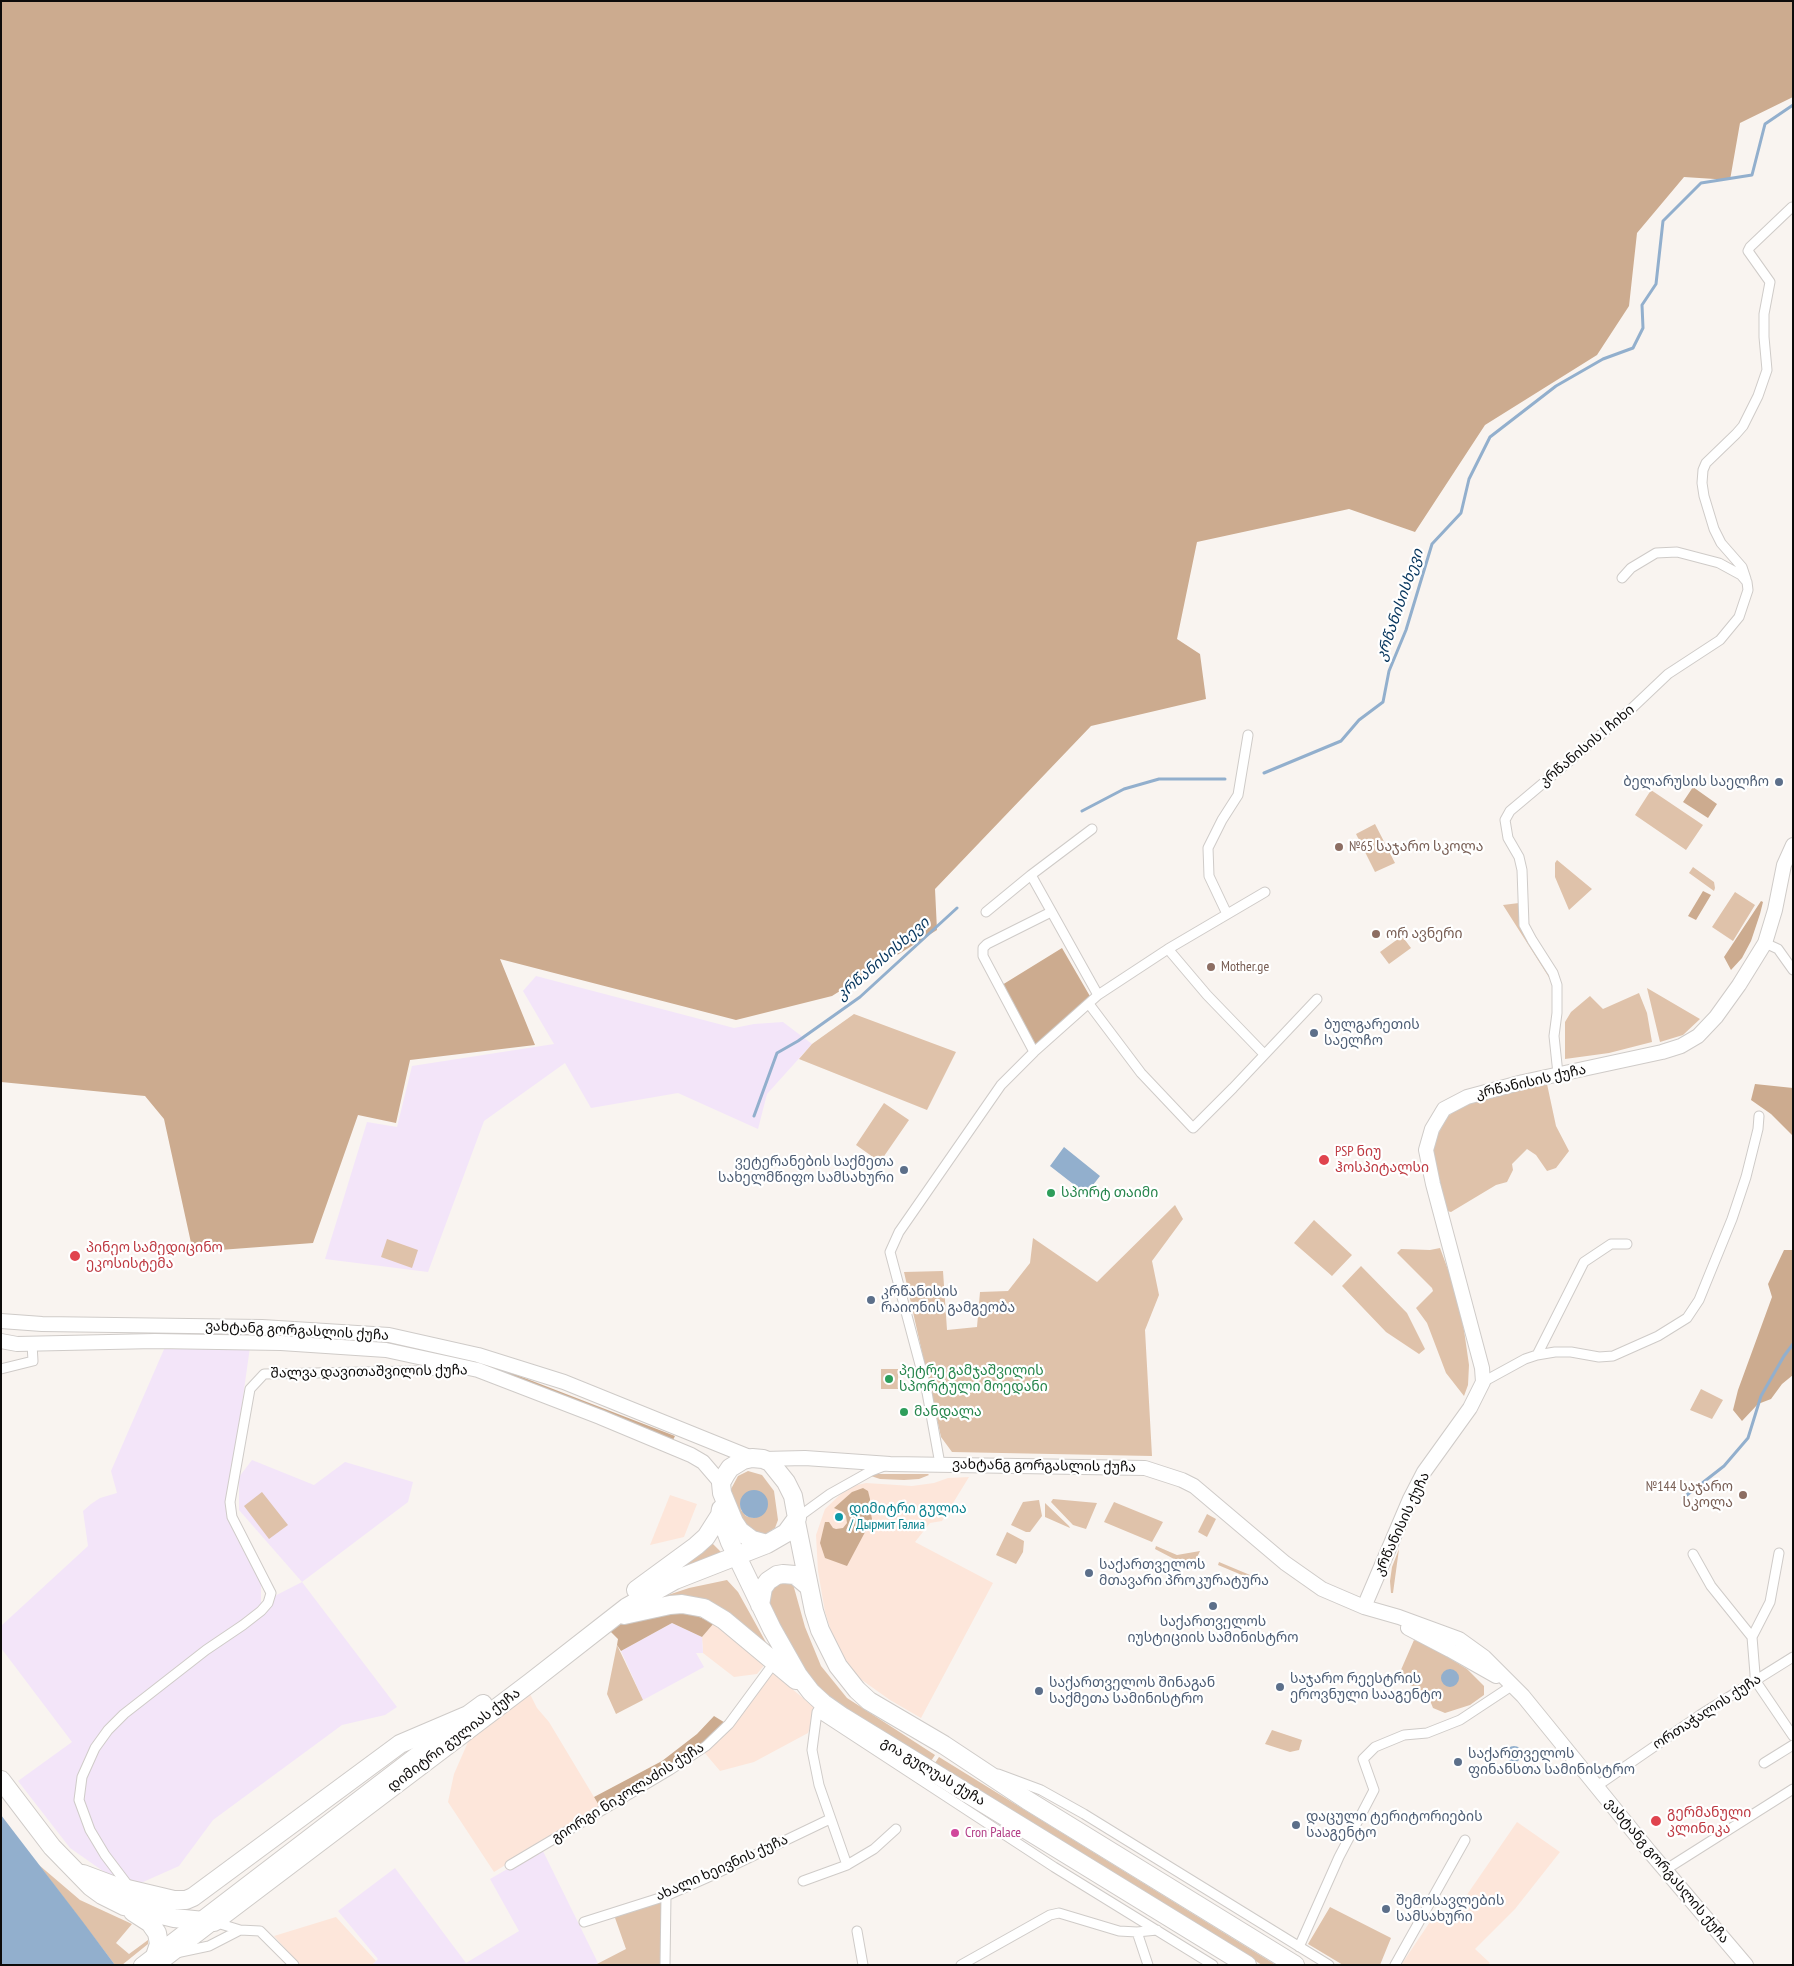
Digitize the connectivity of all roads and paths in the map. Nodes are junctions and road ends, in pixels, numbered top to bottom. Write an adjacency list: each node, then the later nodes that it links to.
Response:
1 (1792, 207): 3 (street)
2 (1622, 578): 3 (street)
3 (1747, 582): 20 (street, კრწანისის I ჩიხი)
4 (1248, 735): 11 (street)
5 (1092, 829): 7 (street)
6 (1793, 845): 12 (street, კრწანისის ქუჩა)
7 (1030, 875): 9 (street); 10 (street)
8 (1264, 892): 11 (street)
9 (986, 912)
10 (1051, 912): 15 (street); 18 (street)
11 (1227, 914): 13 (street)
12 (1765, 943): 14 (street); 20 (street, კრწანისის ქუჩა)
13 (1168, 949): 15 (street); 19 (street)
14 (1793, 970)
15 (1098, 995): 17 (street)
16 (1318, 999): 19 (street)
17 (1089, 1004): 18 (street); 19 (street)
18 (1034, 1052): 35 (street)
19 (1264, 1054)
20 (1558, 1074): 32 (street, კრწანისის ქუჩა)
21 (1758, 1116): 29 (street)
22 (1627, 1244): 29 (street)
23 (1, 1322): 24 (street, ვახტანგ გორგასლის ქუჩა)
24 (42, 1324): 25 (street, ვახტანგ გორგასლის ქუჩა); 28 (street)
25 (58, 1324): 27 (street); 33 (street, ვახტანგ გორგასლის ქუჩა)
26 (1, 1341): 28 (street, ვახტანგ გორგასლის ქუჩა)
27 (59, 1343): 28 (street, ვახტანგ გორგასლის ქუჩა); 31 (street, ვახტანგ გორგასლის ქუჩა)
28 (37, 1344): 30 (street)
29 (1537, 1355): 32 (street)
30 (1, 1370)
31 (478, 1370): 36 (street, ვახტანგ გორგასლის ქუჩა); 69 (street, შალვა დავითაშვილის ქუჩა)
32 (1483, 1382): 45 (street, კრწანისის ქუჩა)
33 (757, 1458): 34 (street, ვახტანგ გორგასლის ქუჩა); 36 (highway); 38 (highway)
34 (890, 1464): 35 (street, ვახტანგ გორგასლის ქუჩა); 38 (street, ვახტანგ გორგასლის ქუჩა)
35 (940, 1464): 45 (street, ვახტანგ გორგასლის ქუჩა)
36 (722, 1488): 37 (highway, გია გულუას ქუჩა); 39 (highway)
37 (720, 1515): 42 (highway, გია გულუას ქუჩა); 53 (highway, დიმიტრი გულიას ქუჩა)
38 (796, 1520): 39 (highway); 43 (highway, გია გულუას ქუჩა)
39 (767, 1544): 42 (highway, დიმიტრი გულიას ქუჩა)
40 (1779, 1553): 47 (street)
41 (1693, 1554): 47 (street)
42 (736, 1556): 44 (highway, გია გულუას ქუჩა); 46 (highway, დიმიტრი გულიას ქუჩა)
43 (808, 1586): 44 (highway); 57 (highway, გია გულუას ქუჩა)
44 (760, 1604): 52 (highway, გია გულუას ქუჩა)
45 (1364, 1607): 51 (street, ვახტანგ გორგასლის ქუჩა)
46 (612, 1619): 49 (highway); 74 (highway, დიმიტრი გულიას ქუჩა)
47 (1752, 1636): 50 (street)
48 (1793, 1657): 50 (street, ორთაჭალის ქუჩა)
49 (774, 1663): 52 (highway); 64 (street, გიორგი ნიკოლაძის ქუჩა)
50 (1756, 1680): 54 (street); 59 (street, ორთაჭალის ქუჩა)
51 (1513, 1685): 59 (street, ვახტანგ გორგასლის ქუჩა); 79 (street)
52 (817, 1702): 61 (street); 76 (street, გია გულუას ქუჩა); 88 (highway, გია გულუას ქუჩა)
53 (468, 1715): 71 (highway, დიმიტრი გულიას ქუჩა); 74 (street, დიმიტრი გულიას ქუჩა)
54 (1793, 1736)
55 (1793, 1745): 56 (street)
56 (1764, 1763)
57 (978, 1767): 79 (street, გია გულუას ქუჩა); 89 (highway, გია გულუას ქუჩა)
58 (1, 1780): 67 (highway)
59 (1597, 1786): 66 (street, ვახტანგ გორგასლის ქუჩა)
60 (1793, 1789): 66 (street)
61 (830, 1819): 65 (street); 70 (street, ახალი ხეივნის ქუჩა)
62 (896, 1829): 65 (street)
63 (1465, 1840): 91 (street)
64 (510, 1865)
65 (847, 1865): 68 (street)
66 (1665, 1870): 92 (street, ვახტანგ გორგასლის ქუჩა)
67 (77, 1872): 69 (highway); 72 (highway)
68 (803, 1881)
69 (132, 1890): 71 (highway)
70 (666, 1896): 73 (street, ახალი ხეივნის ქუჩა); 83 (street)
71 (186, 1900): 74 (highway)
72 (124, 1906): 74 (highway); 80 (highway)
73 (584, 1922)
74 (204, 1926): 75 (street); 80 (street, დიმიტრი გულიას ქუჩა)
75 (240, 1930): 80 (street); 82 (street)
76 (1156, 1930): 78 (street); 87 (street, გია გულუას ქუჩა)
77 (857, 1931): 84 (street)
78 (1137, 1932): 85 (street); 86 (street)
79 (1299, 1947): 90 (street, გია გულუას ქუჩა)
80 (162, 1957): 81 (street, დიმიტრი გულიას ქუჩა)
81 (140, 1965)
82 (294, 1965)
83 (664, 1965)
84 (863, 1965)
85 (961, 1965)
86 (1148, 1965)
87 (1213, 1965)
88 (1247, 1965)
89 (1295, 1965)
90 (1329, 1965)
91 (1395, 1965)
92 (1746, 1965)

